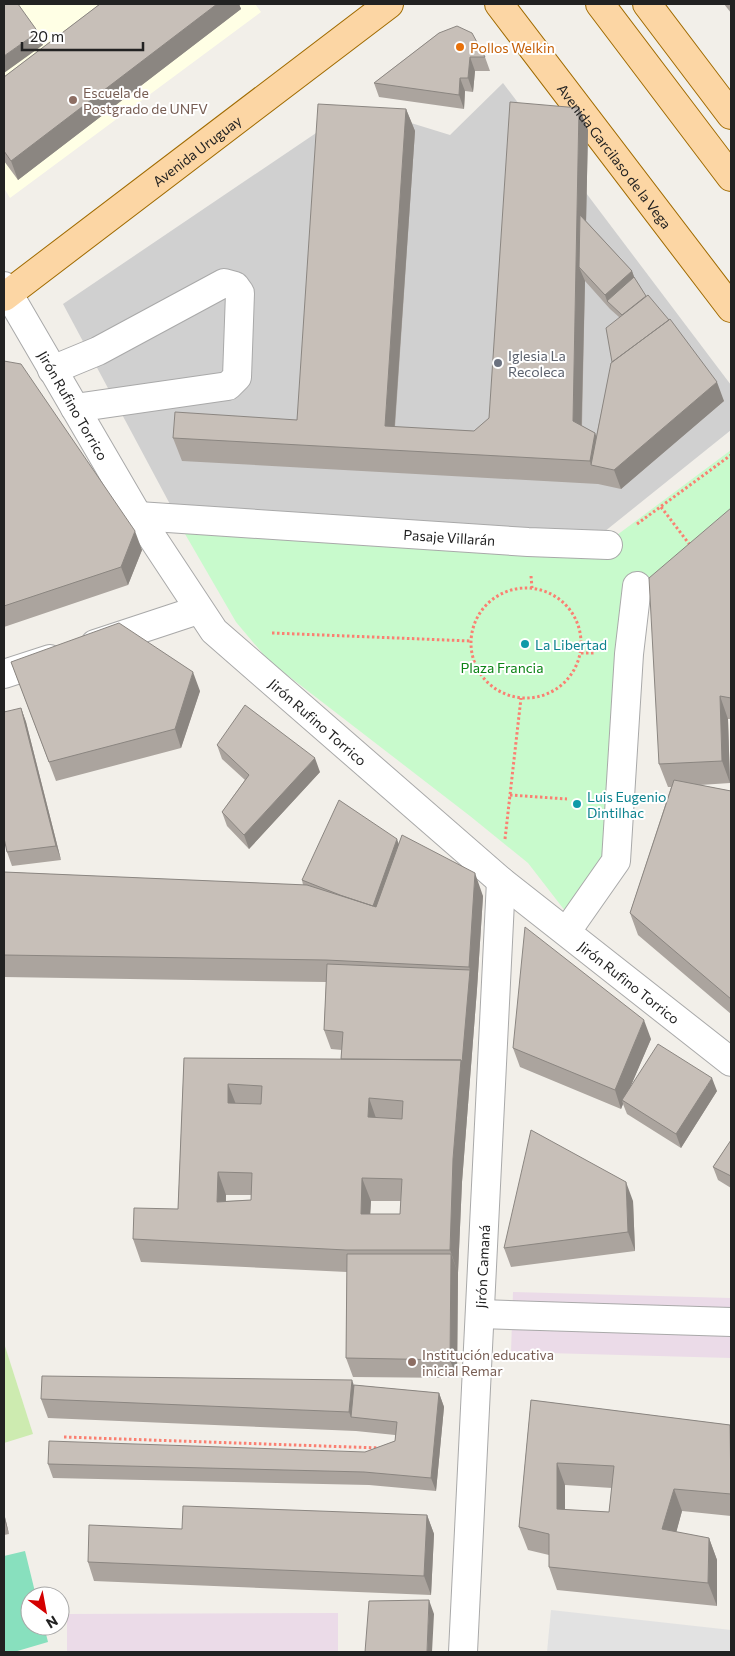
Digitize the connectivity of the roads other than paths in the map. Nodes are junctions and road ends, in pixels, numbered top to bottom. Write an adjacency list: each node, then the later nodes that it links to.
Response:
1 (389, 4): 7 (main road, Avenida Uruguay)
2 (499, 4): 8 (main road, Avenida Garcilaso de la Vega)
3 (600, 4): 6 (main road)
4 (647, 4): 5 (main road)
5 (731, 115)
6 (731, 177)
7 (5, 292): 9 (street, Jirón Rufino Torrico)
8 (731, 308)
9 (52, 370): 10 (street, Jirón Rufino Torrico); 10 (street)
10 (75, 408): 11 (street, Jirón Rufino Torrico)
11 (138, 516): 12 (street, Pasaje Villarán); 14 (street, Jirón Rufino Torrico)
12 (608, 545)
13 (637, 586): 17 (street)
14 (206, 620): 15 (street); 16 (street, Jirón Rufino Torrico)
15 (4, 674)
16 (501, 881): 17 (street, Jirón Rufino Torrico); 19 (street, Jirón Camaná)
17 (567, 931): 18 (street, Jirón Rufino Torrico)
18 (731, 1062)
19 (480, 1314): 20 (street); 21 (street, Jirón Camaná)
20 (731, 1322)
21 (463, 1652)

